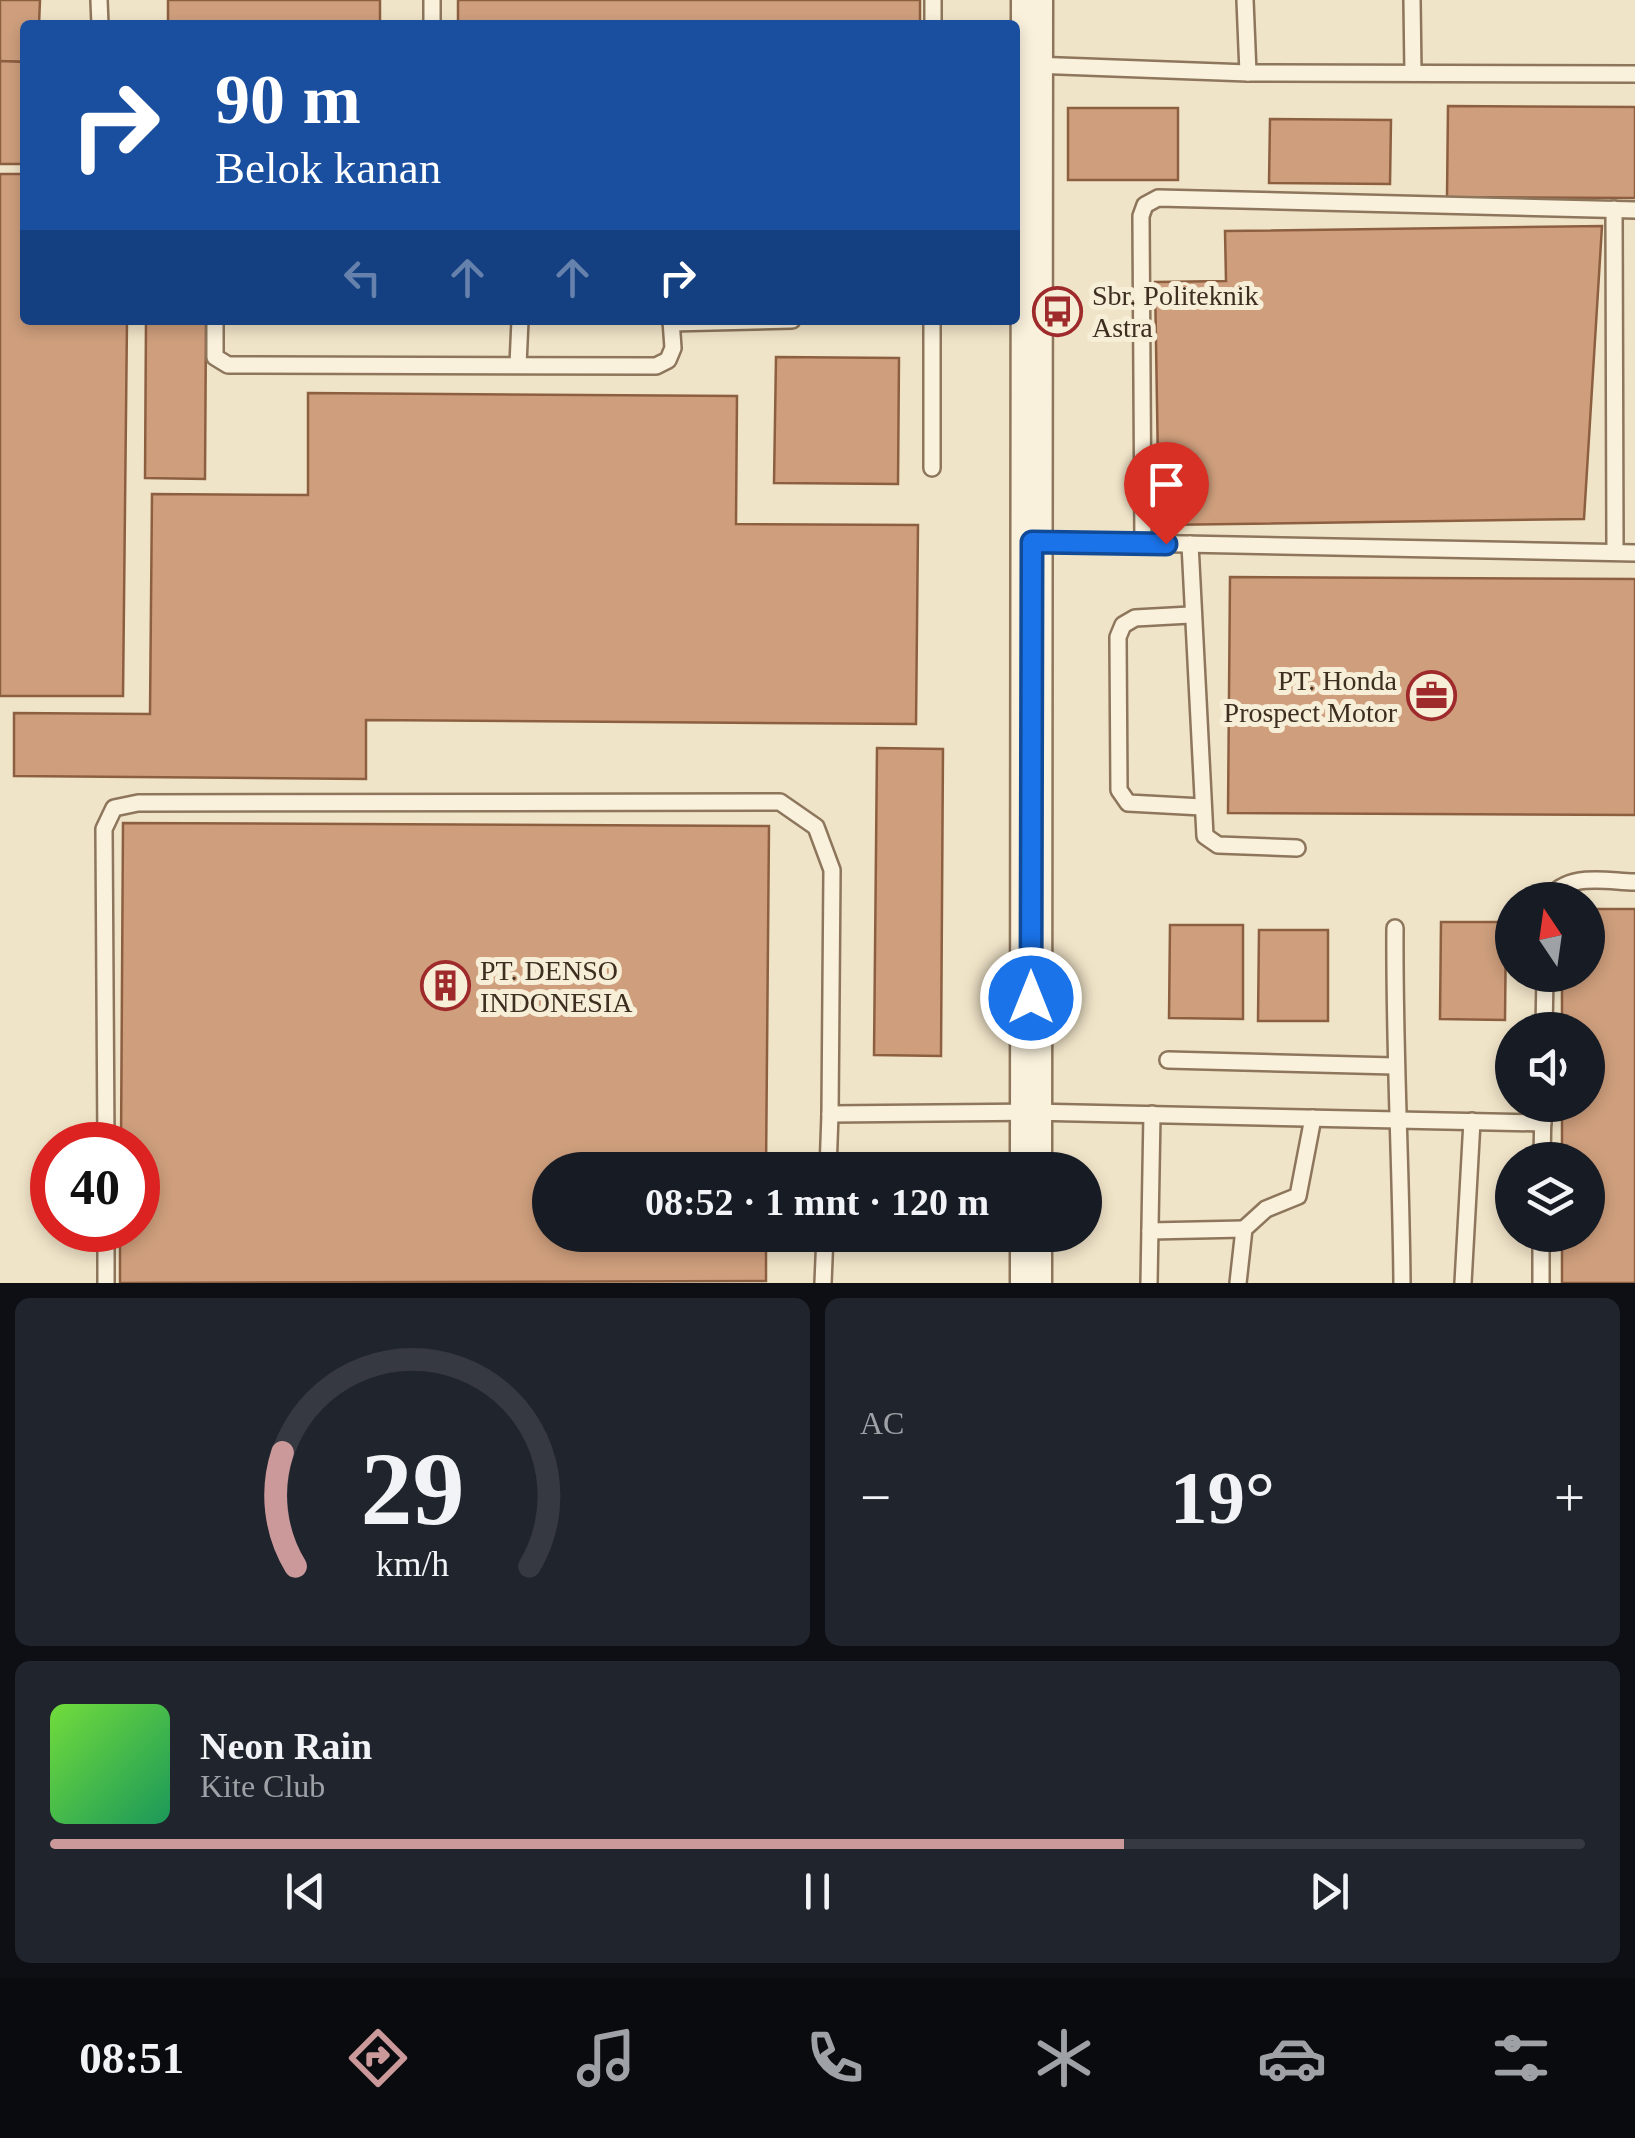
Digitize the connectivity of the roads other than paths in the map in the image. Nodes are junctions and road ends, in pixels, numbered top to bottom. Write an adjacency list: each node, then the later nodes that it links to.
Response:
1 (1032, 0): 4 (street)
2 (1245, 0): 5 (lane)
3 (1412, 0): 6 (lane)
4 (1032, 65): 5 (lane); 8 (street)
5 (1248, 73): 6 (lane)
6 (1413, 74): 7 (lane)
7 (1635, 74)
8 (1024, 147): 11 (street)
9 (1614, 209): 10 (lane); 19 (lane); 21 (lane)
10 (1635, 210)
11 (1024, 314): 18 (street)
12 (216, 325): 16 (lane)
13 (520, 325): 16 (lane)
14 (671, 325): 16 (lane)
15 (932, 325): 17 (lane)
16 (518, 365)
17 (932, 468)
18 (1032, 542): 19 (lane); 31 (street)
19 (1143, 543): 20 (lane)
20 (1190, 544): 21 (lane); 23 (lane)
21 (1615, 552): 22 (lane)
22 (1635, 553)
23 (1190, 615): 24 (lane); 24 (lane)
24 (1202, 807): 25 (lane)
25 (1297, 848)
26 (1570, 882): 27 (lane)
27 (1635, 882)
28 (1395, 928): 30 (lane)
29 (1168, 1060): 30 (lane)
30 (1394, 1066): 35 (lane)
31 (1031, 1112): 32 (lane); 33 (lane); 41 (street)
32 (830, 1114): 37 (lane); 40 (lane)
33 (1152, 1114): 34 (lane); 43 (lane)
34 (1313, 1118): 35 (lane); 42 (lane)
35 (1400, 1119): 36 (lane); 53 (lane)
36 (1472, 1121): 38 (lane); 54 (lane)
37 (106, 1122)
38 (1542, 1123): 39 (lane)
39 (1542, 1142)
40 (829, 1152)
41 (1032, 1152)
42 (1244, 1229): 43 (lane); 52 (lane)
43 (1150, 1231): 51 (lane)
44 (106, 1252): 48 (lane)
45 (825, 1252): 49 (lane)
46 (1031, 1252): 50 (street)
47 (1542, 1252): 55 (lane)
48 (106, 1283)
49 (823, 1283)
50 (1031, 1283)
51 (1149, 1283)
52 (1238, 1283)
53 (1402, 1283)
54 (1463, 1283)
55 (1541, 1283)

